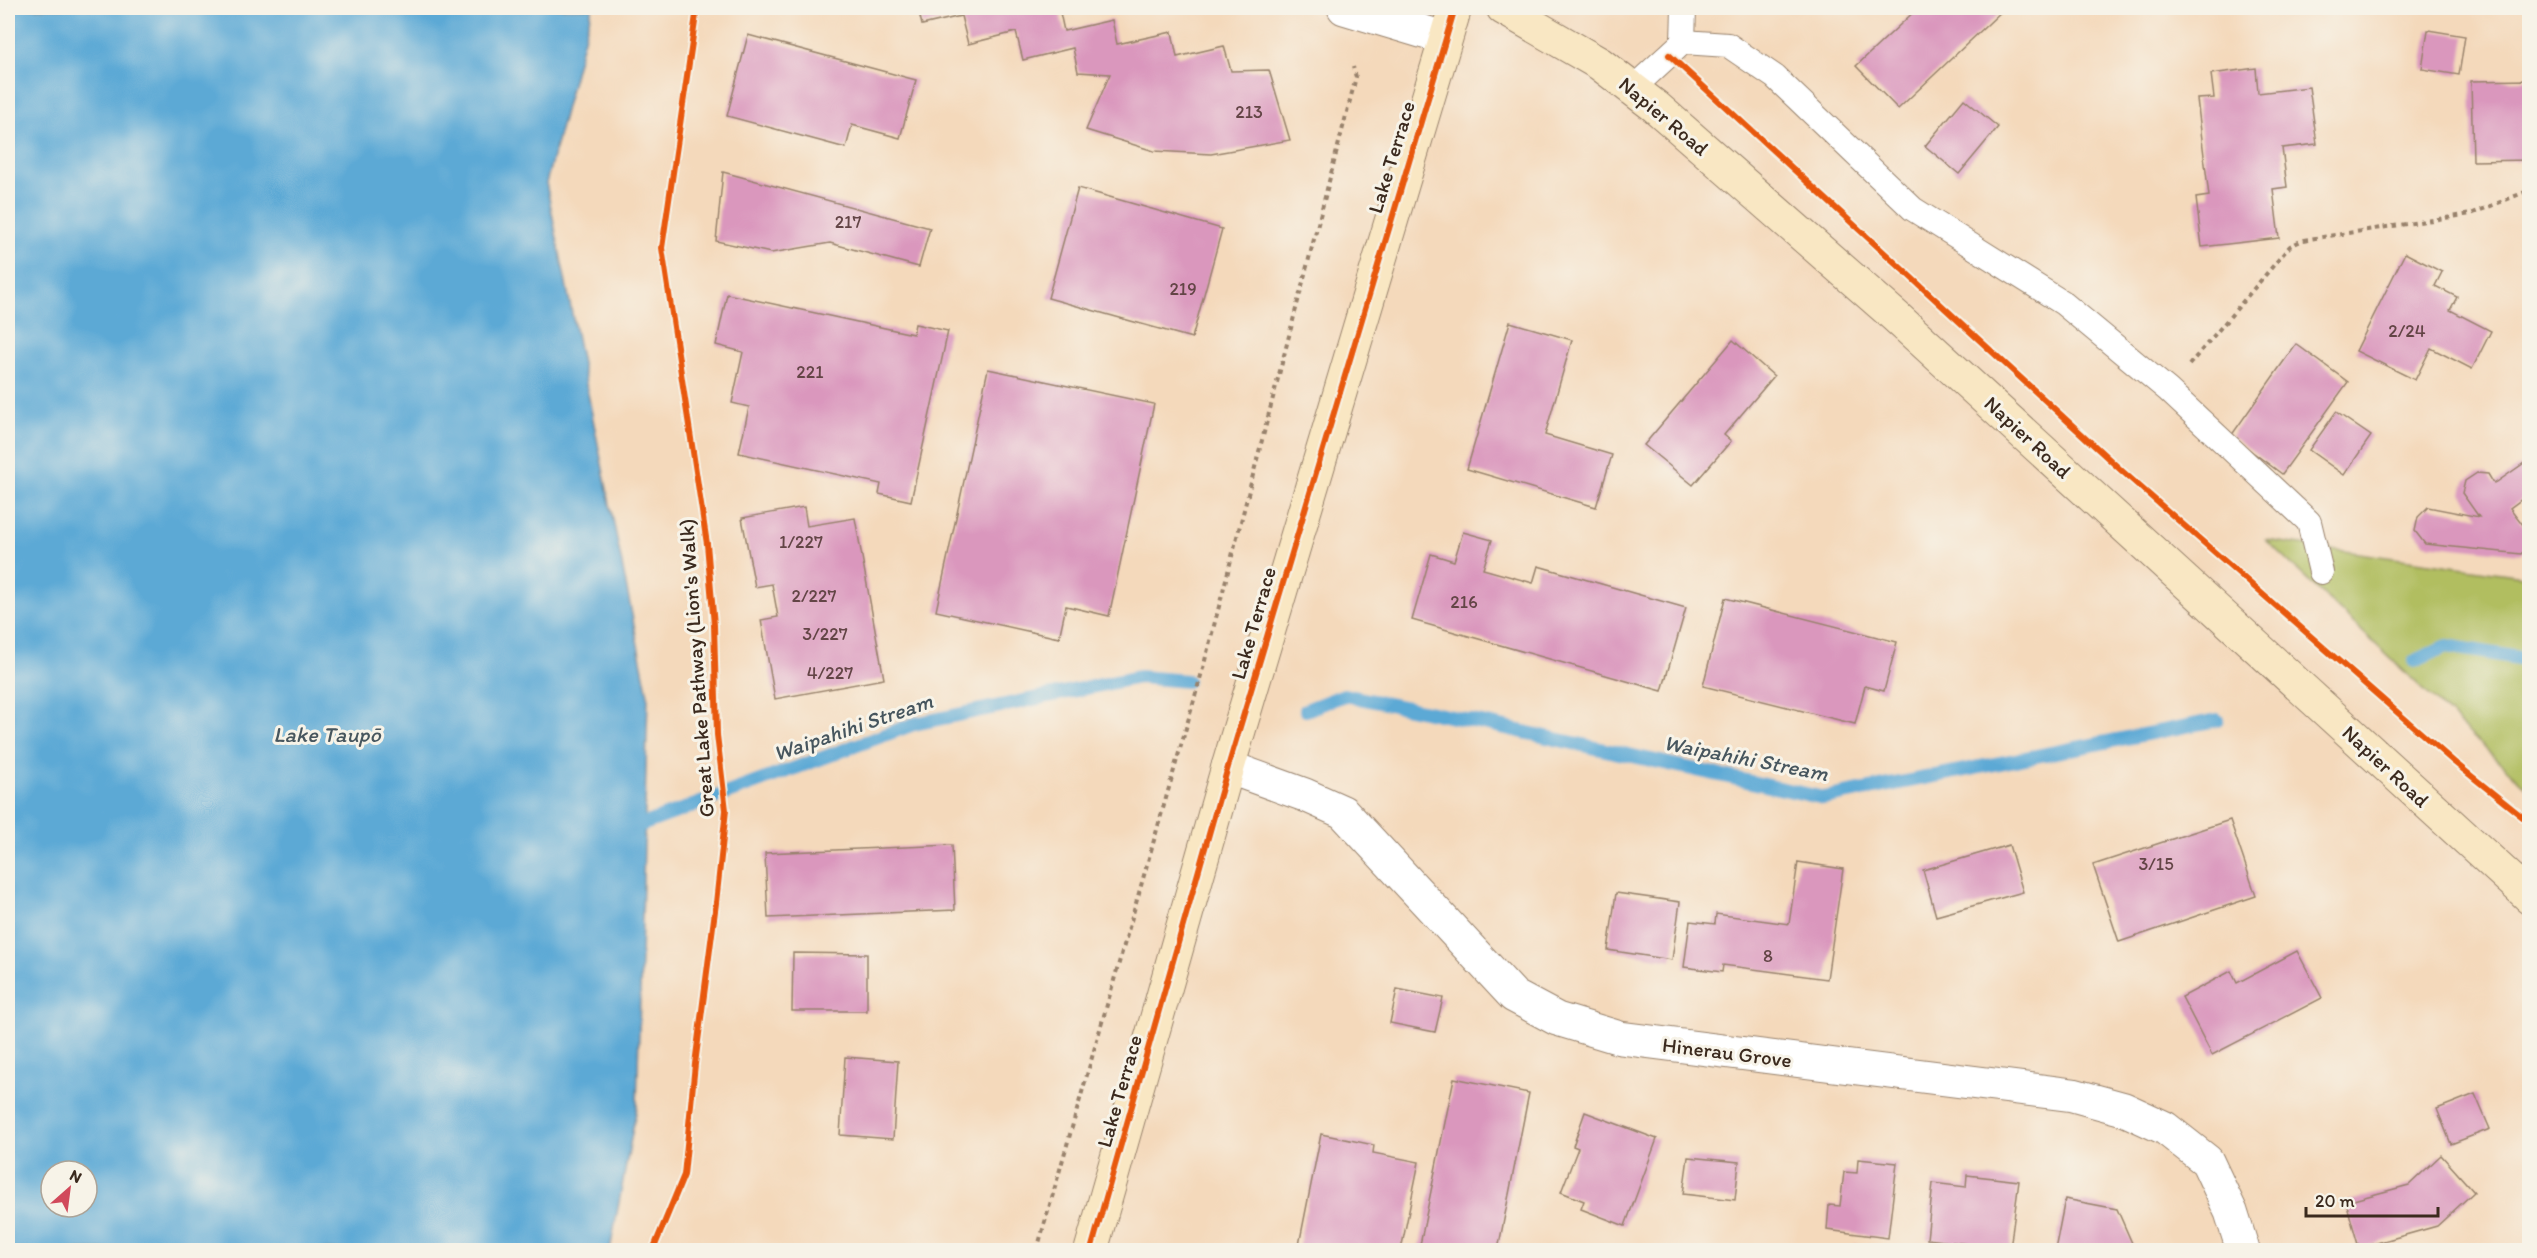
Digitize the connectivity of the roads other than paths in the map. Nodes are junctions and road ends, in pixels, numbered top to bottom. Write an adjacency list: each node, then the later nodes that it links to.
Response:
1 (1344, 8): 5 (street)
2 (1455, 8): 5 (main road, Lake Terrace)
3 (1503, 8): 7 (main road, Napier Road)
4 (1684, 8): 6 (lane)
5 (1444, 38): 9 (main road, Lake Terrace)
6 (1683, 42): 7 (lane); 8 (lane)
7 (1632, 89): 10 (main road, Napier Road)
8 (2321, 572)
9 (1228, 767): 11 (main road, Lake Terrace); 12 (street, Hinerau Grove)
10 (2529, 897)
11 (1091, 1251)
12 (2243, 1251)

